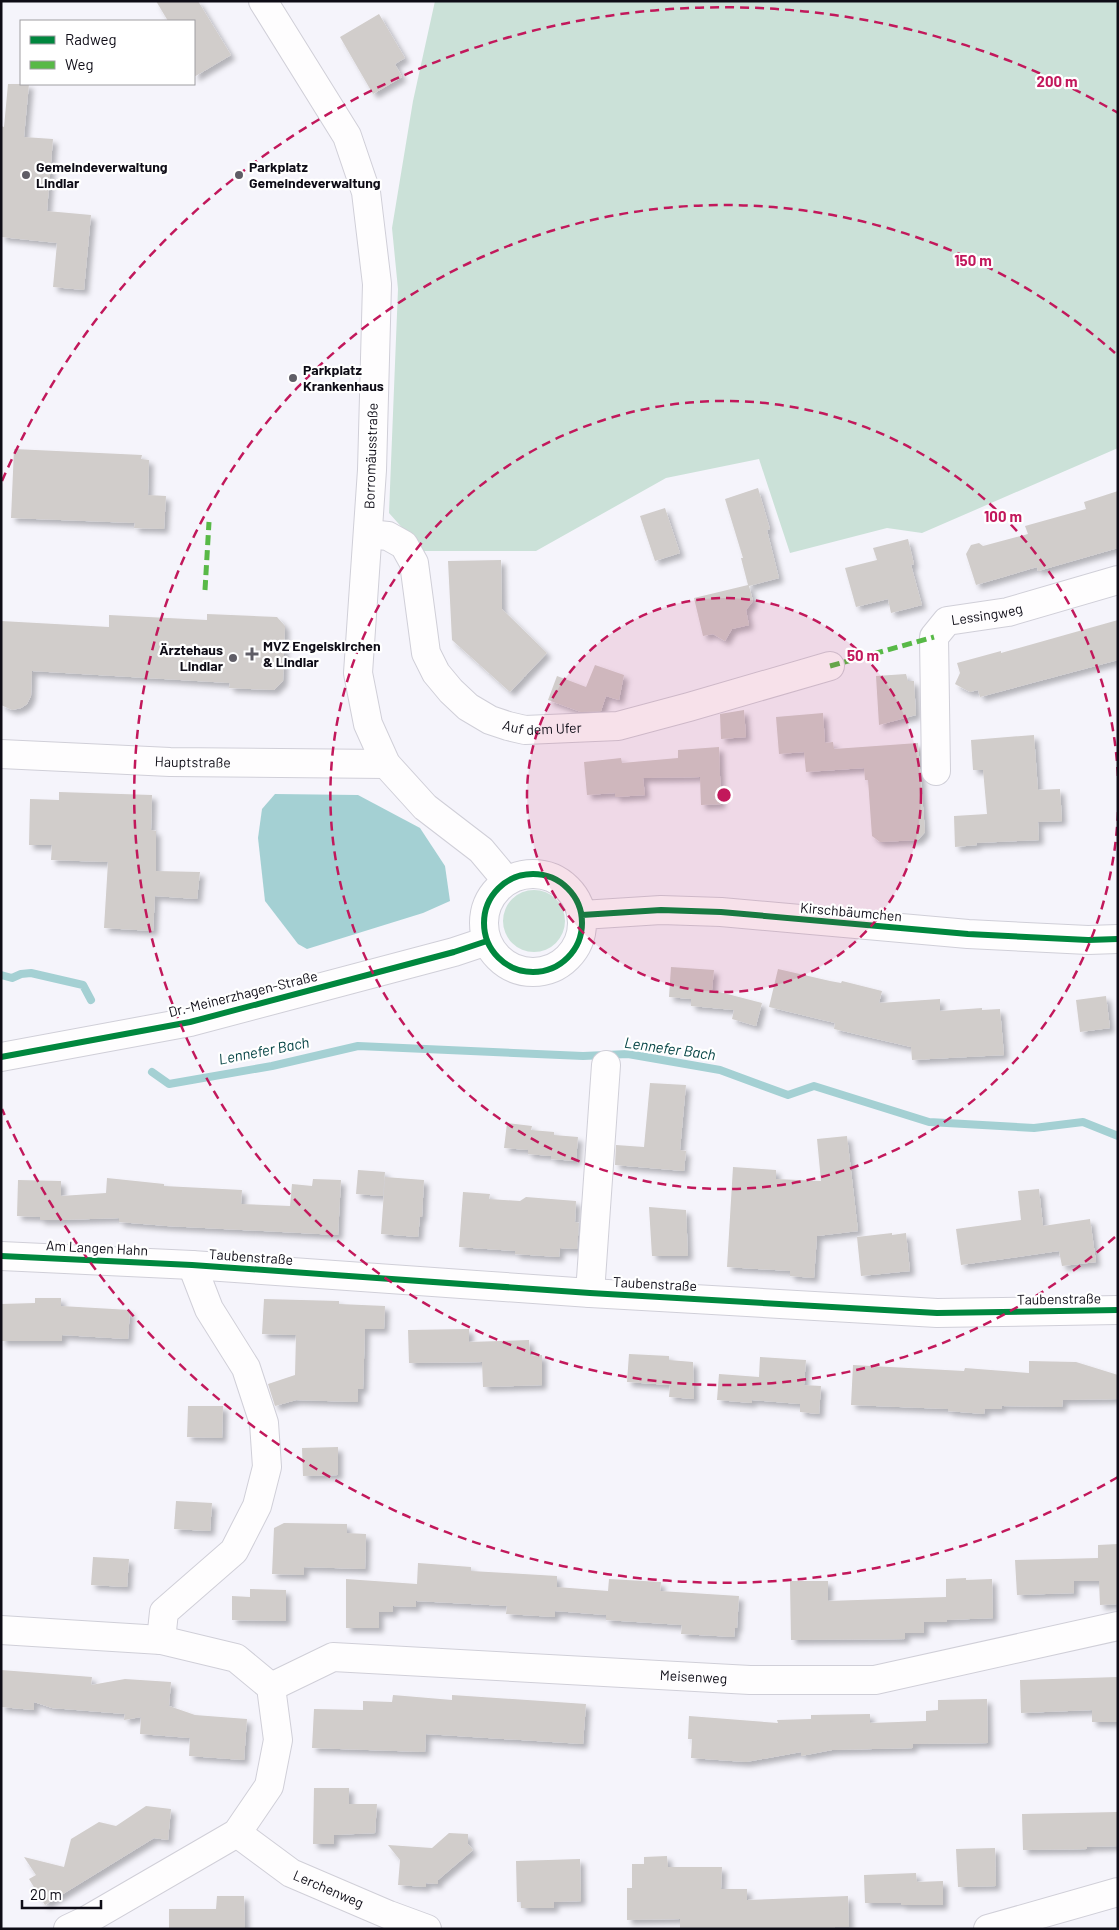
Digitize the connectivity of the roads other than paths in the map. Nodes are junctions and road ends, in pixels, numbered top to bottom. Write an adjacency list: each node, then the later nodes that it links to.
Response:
1 (263, 1): 2 (street, Borromäusstraße)
2 (368, 534): 4 (street, Auf dem Ufer); 6 (street, Borromäusstraße)
3 (1118, 580): 7 (street, Lessingweg)
4 (830, 666)
5 (1, 754): 6 (street, Hauptstraße)
6 (386, 764): 8 (street, Borromäusstraße)
7 (936, 771)
8 (507, 881): 9 (street); 11 (street)
9 (582, 915): 10 (street, Kirschbäumchen); 11 (street)
10 (1118, 939)
11 (487, 941): 12 (street, Dr.-Meinerzhagen-Straße)
12 (1, 1057)
13 (606, 1065): 16 (street)
14 (1, 1256): 15 (street, Am Langen Hahn)
15 (192, 1266): 16 (street, Taubenstraße); 20 (street)
16 (590, 1293): 17 (street, Taubenstraße)
17 (1118, 1310)
18 (1118, 1626): 21 (street, Meisenweg)
19 (1, 1630): 20 (street)
20 (161, 1640): 21 (street)
21 (271, 1687): 22 (street)
22 (237, 1833): 24 (street); 25 (street, Lerchenweg)
23 (1118, 1892): 26 (street)
24 (68, 1929)
25 (427, 1929)
26 (988, 1929)

